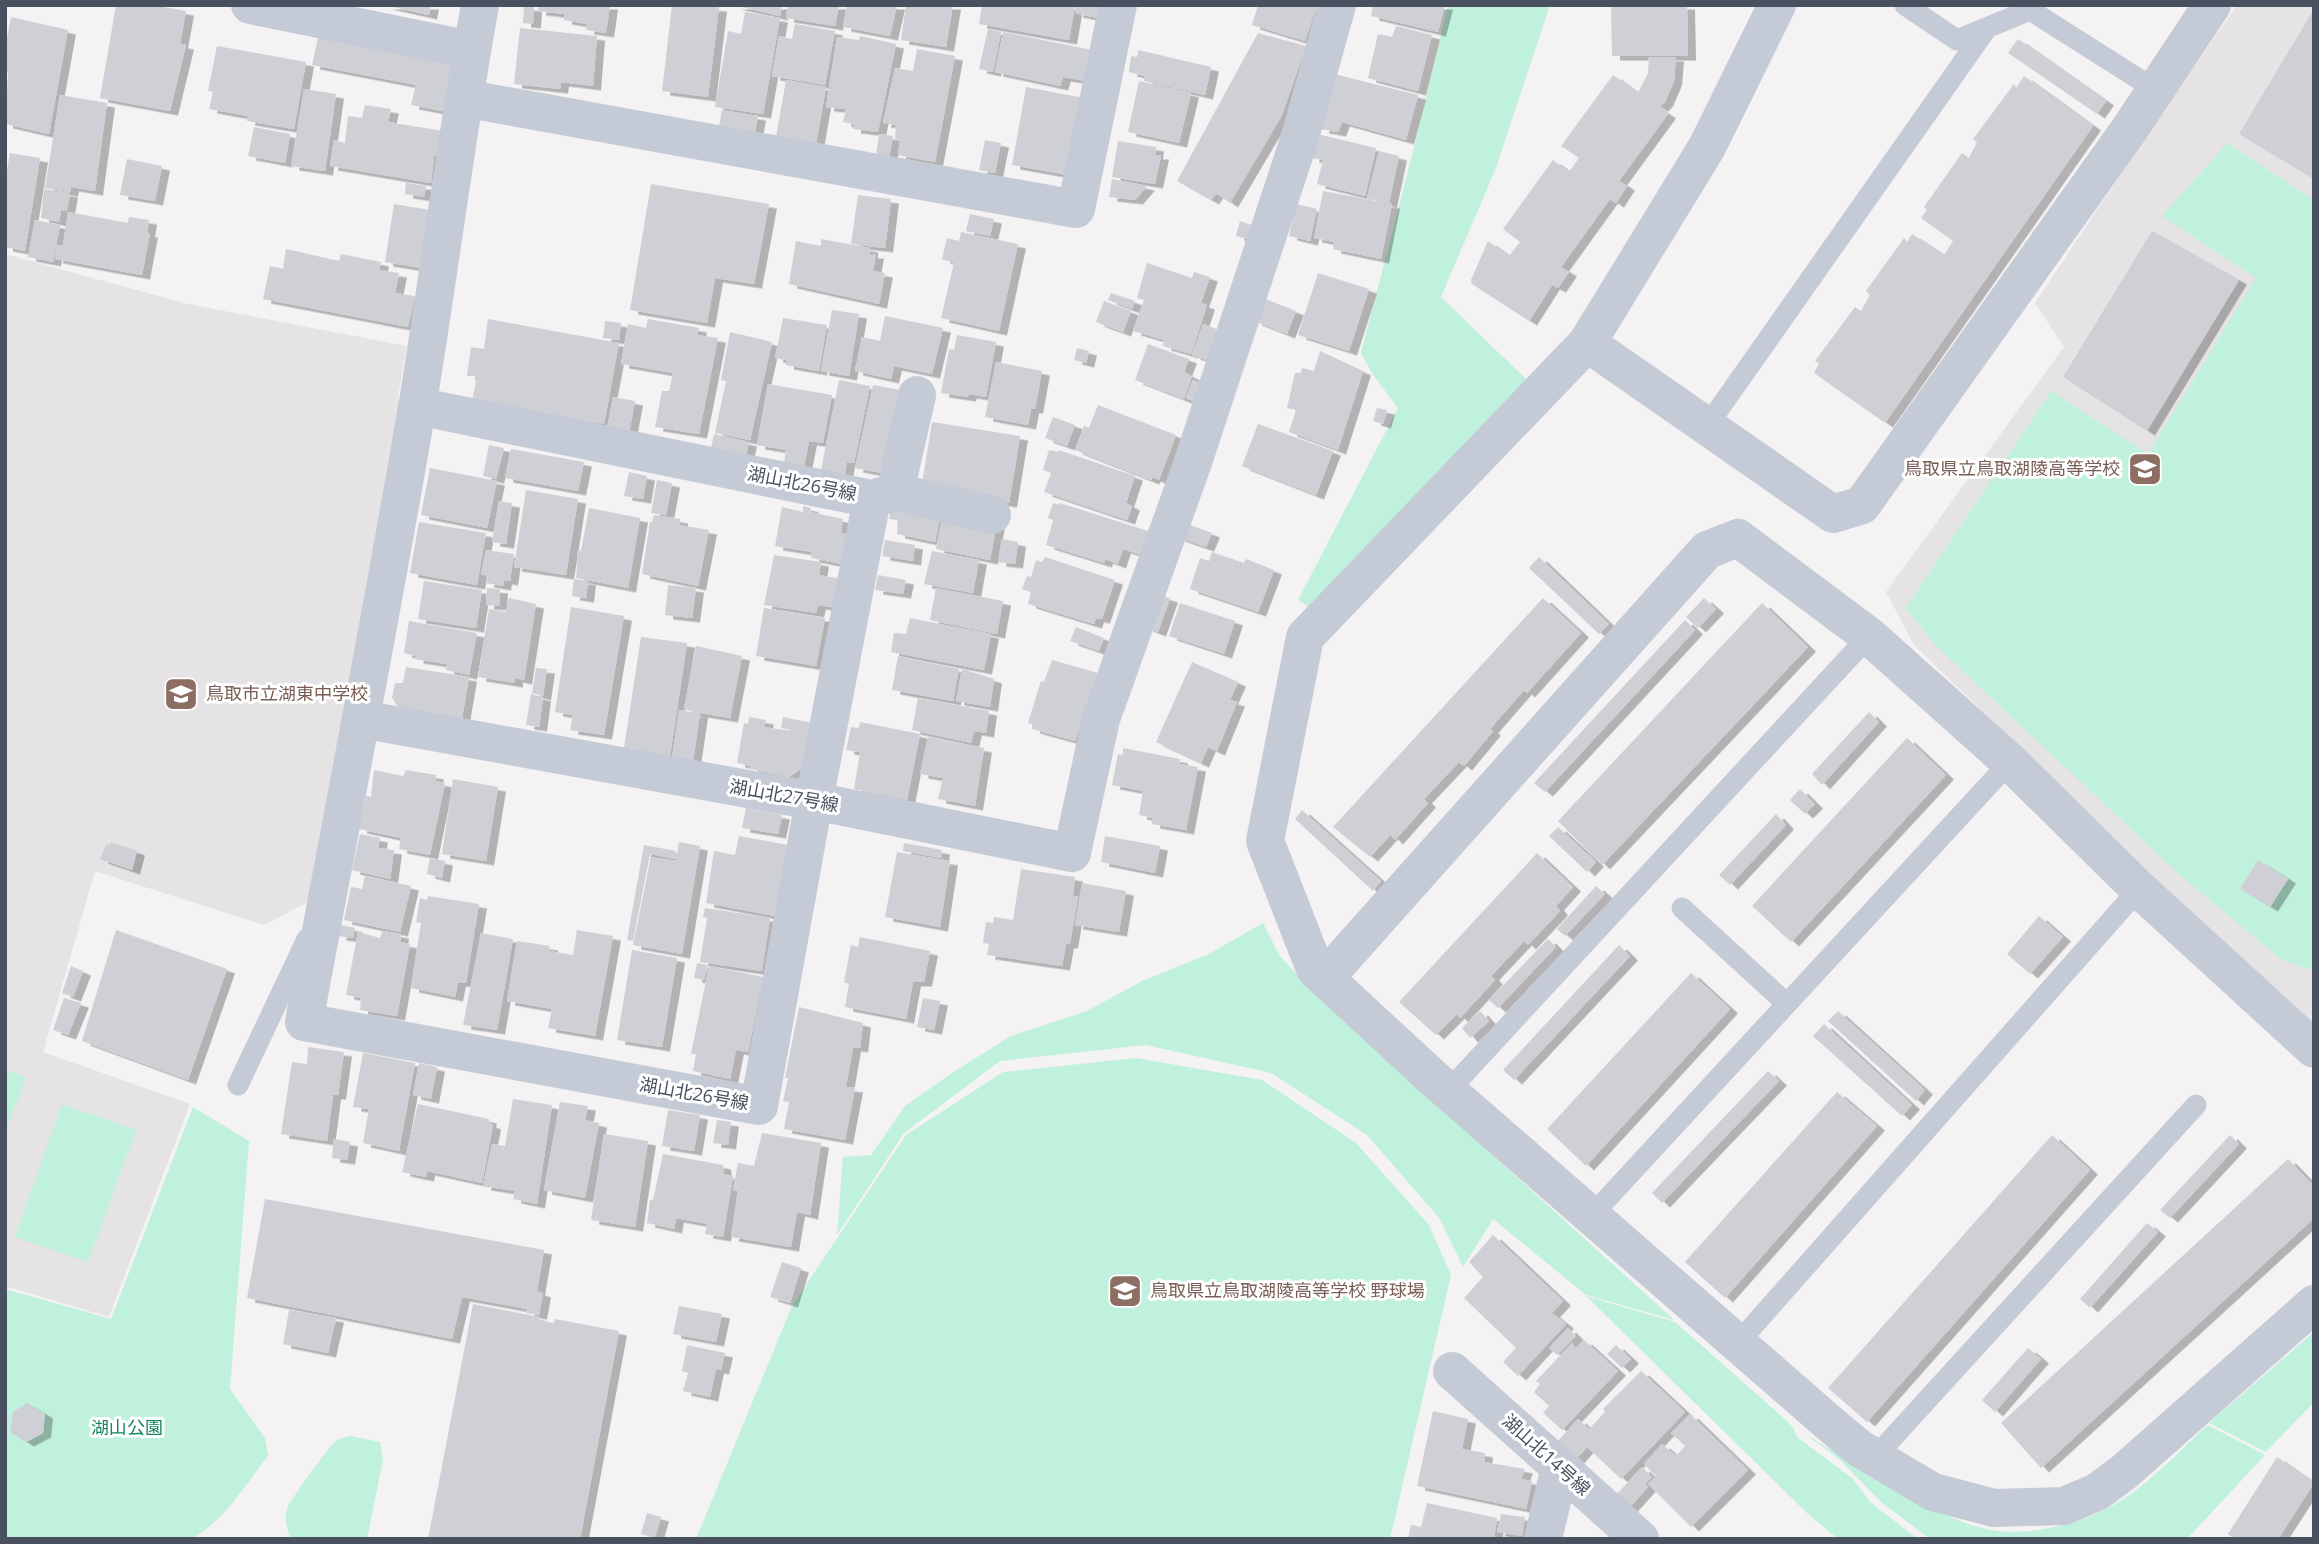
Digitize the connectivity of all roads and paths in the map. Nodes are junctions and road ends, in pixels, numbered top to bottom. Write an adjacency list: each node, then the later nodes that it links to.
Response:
1 (250, 5): 9 (street)
2 (480, 5): 9 (street, 湖山北26号線)
3 (1118, 5): 11 (street)
4 (1337, 5): 21 (street, 湖山北27号線)
5 (1776, 5): 12 (street)
6 (1905, 5): 8 (lane)
7 (2212, 5): 10 (street)
8 (1987, 28): 10 (lane); 15 (lane)
9 (472, 50): 11 (street, 湖山北26号線)
10 (2156, 90): 15 (street)
11 (463, 98): 14 (street, 湖山北26号線)
12 (1587, 343): 15 (street); 25 (street)
13 (917, 395): 16 (street)
14 (417, 406): 16 (street, 湖山北26号線); 19 (street, 湖山北26号線)
15 (1707, 426)
16 (884, 495): 17 (street); 21 (street, 湖山北26号線)
17 (992, 515)
18 (1869, 636): 20 (street); 25 (street); 29 (lane)
19 (361, 719): 21 (street, 湖山北27号線); 23 (street, 湖山北26号線)
20 (2010, 762): 22 (street); 26 (lane)
21 (814, 801): 23 (street, 湖山北26号線)
22 (2138, 889): 27 (street); 33 (lane)
23 (327, 896): 28 (lane)
24 (1682, 908): 26 (lane)
25 (1325, 978): 29 (street)
26 (1787, 1004): 31 (lane)
27 (2314, 1049)
28 (238, 1085)
29 (1448, 1091): 31 (street)
30 (2196, 1105): 35 (lane)
31 (1592, 1215): 33 (street)
32 (2314, 1304): 35 (street)
33 (1738, 1343): 35 (street)
34 (1452, 1371): 36 (street, 湖山北14号線)
35 (1875, 1457)
36 (1560, 1467): 37 (street); 38 (street, 湖山北14号線)
37 (1543, 1539)
38 (1640, 1539)

